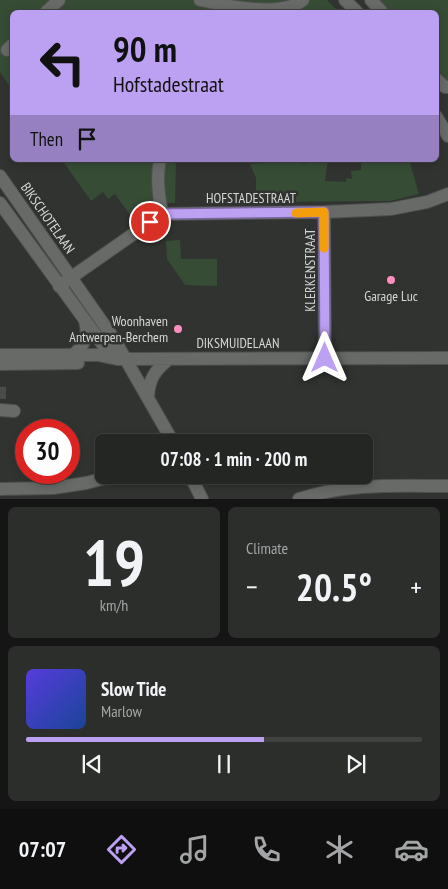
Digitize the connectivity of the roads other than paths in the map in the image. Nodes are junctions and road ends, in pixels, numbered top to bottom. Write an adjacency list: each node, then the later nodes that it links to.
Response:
1 (59, 0): 6 (street)
2 (200, 0): 7 (street)
3 (303, 0): 8 (street)
4 (345, 0): 9 (street)
5 (371, 0): 10 (street)
6 (48, 10)
7 (261, 10)
8 (275, 10)
9 (355, 10)
10 (380, 10)
11 (439, 121): 12 (street)
12 (448, 136)
13 (160, 162): 18 (street)
14 (0, 176): 19 (street, BIKSCHOTELAAN)
15 (448, 194): 17 (street, HOFSTADESTRAAT)
16 (0, 203): 20 (street, BIKSCHOTELAAN)
17 (324, 212): 18 (street, HOFSTADESTRAAT); 24 (street, KLERKENSTRAAT)
18 (162, 214): 19 (street)
19 (72, 278): 20 (street); 26 (street, BIKSCHOTELAAN)
20 (59, 286): 21 (street, BIKSCHOTELAAN)
21 (84, 319): 22 (street); 26 (street, BIKSCHOTELAAN)
22 (74, 354): 23 (street, DIKSMUIDELAAN); 26 (street, DIKSMUIDELAAN)
23 (0, 355)
24 (325, 358): 25 (street, DIKSMUIDELAAN); 27 (street, DIKSMUIDELAAN)
25 (448, 358)
26 (121, 359): 27 (street, DIKSMUIDELAAN); 28 (street, DIKSMUIDELAAN); 29 (street, BIKSCHOTELAAN)
27 (169, 359): 29 (street)
28 (0, 364)
29 (148, 397): 33 (street, BIKSCHOTELAAN)
30 (0, 402): 31 (street)
31 (0, 410): 32 (street)
32 (14, 411)
33 (169, 434)
34 (95, 481): 38 (street)
35 (194, 484): 39 (street)
36 (448, 486): 40 (street)
37 (7, 492): 38 (street)
38 (54, 493)
39 (200, 498)
40 (299, 499)

